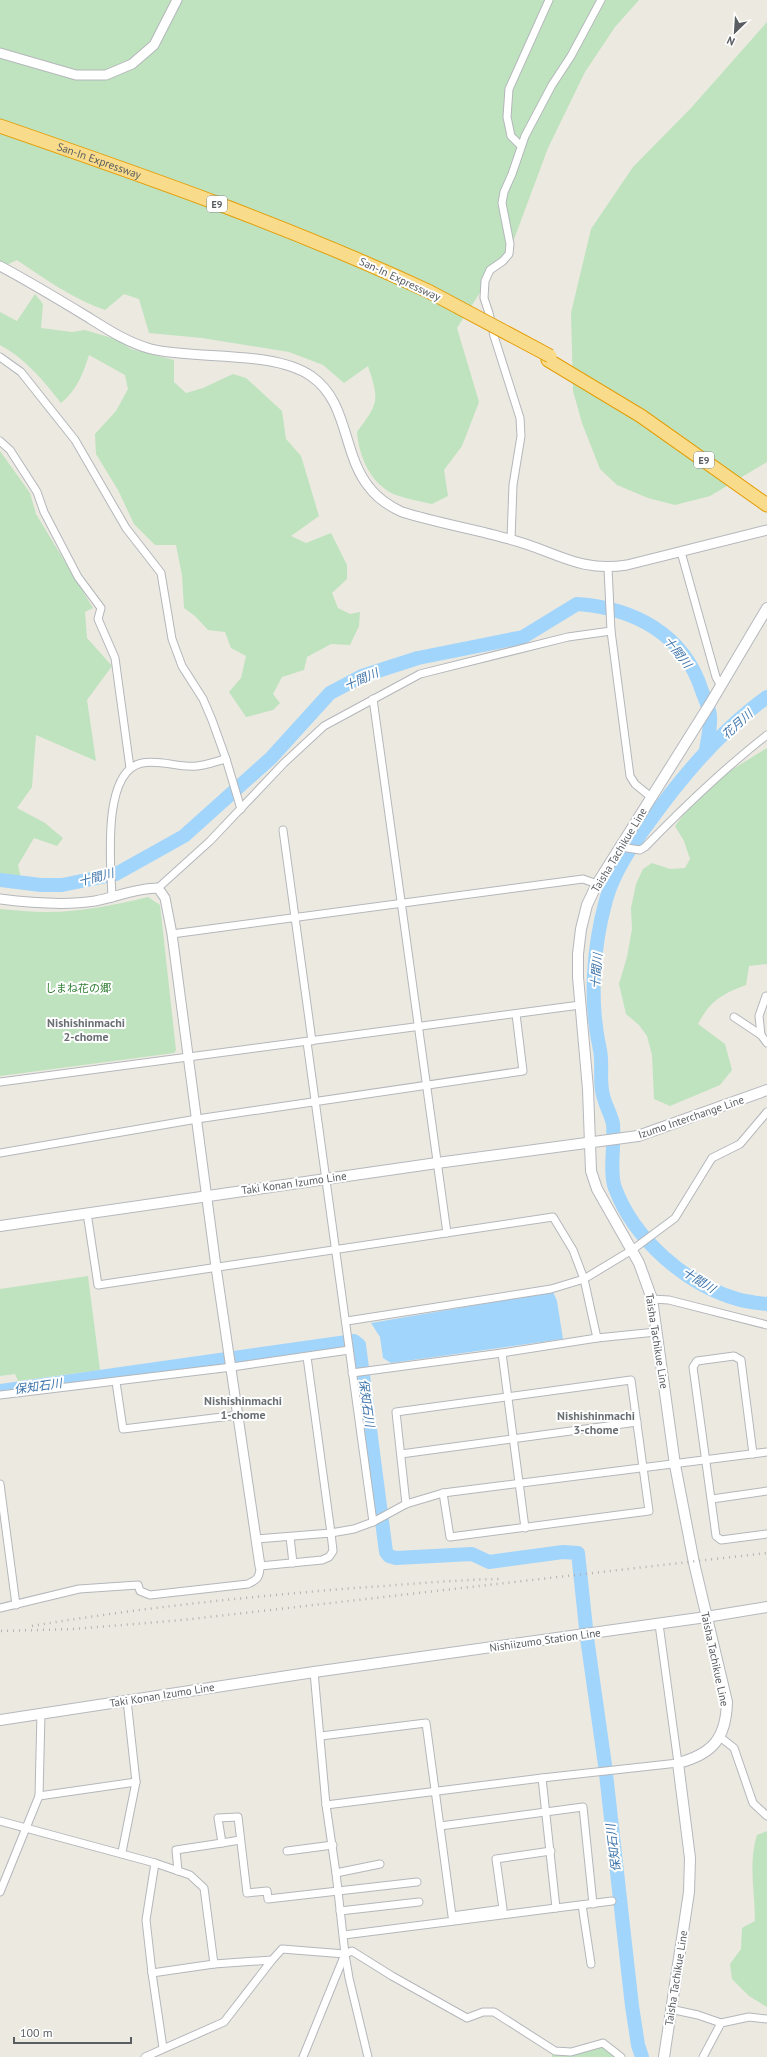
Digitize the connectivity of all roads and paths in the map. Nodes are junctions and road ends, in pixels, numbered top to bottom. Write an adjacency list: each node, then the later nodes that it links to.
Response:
1 (177, 0): 4 (street)
2 (549, 0): 7 (street)
3 (601, 0): 7 (street)
4 (0, 53)
5 (0, 126): 9 (highway, San-In Expressway / E9)
6 (0, 132): 9 (highway, San-In Expressway / E9)
7 (521, 146): 16 (street)
8 (0, 266): 16 (street)
9 (429, 294): 11 (highway, San-In Expressway / E9)
10 (0, 357): 24 (street)
11 (642, 414): 13 (highway, San-In Expressway / E9); 14 (highway, San-In Expressway / E9)
12 (0, 440): 25 (street)
13 (767, 500)
14 (767, 506)
15 (767, 530): 17 (street)
16 (511, 539): 18 (street)
17 (682, 552): 18 (street); 21 (street)
18 (608, 568): 20 (street)
19 (767, 608): 21 (main road, Taisha Tachikue Line)
20 (611, 631): 22 (street); 26 (street)
21 (721, 686): 26 (main road, Taisha Tachikue Line)
22 (373, 699): 27 (street); 34 (street)
23 (767, 735): 29 (street)
24 (226, 759): 25 (street); 27 (street)
25 (130, 768): 32 (street)
26 (651, 797): 29 (main road, Taisha Tachikue Line)
27 (241, 809): 31 (street)
28 (283, 830): 35 (street)
29 (621, 847): 30 (main road, Taisha Tachikue Line)
30 (597, 884): 34 (street); 38 (main road, Taisha Tachikue Line)
31 (158, 888): 32 (street); 36 (street)
32 (112, 898): 33 (street)
33 (0, 899)
34 (402, 904): 35 (street); 41 (street)
35 (296, 917): 36 (street); 43 (street)
36 (172, 934): 45 (street)
37 (766, 996): 42 (street)
38 (580, 1005): 39 (street); 52 (main road, Taisha Tachikue Line)
39 (516, 1014): 41 (street); 47 (street)
40 (734, 1017): 42 (street)
41 (417, 1026): 43 (street); 47 (street)
42 (761, 1035): 44 (street)
43 (310, 1041): 45 (street); 49 (street)
44 (767, 1043)
45 (188, 1057): 46 (street); 51 (street)
46 (0, 1082)
47 (426, 1086): 49 (street); 54 (street)
48 (767, 1090): 52 (main road, Izumo Interchange Line)
49 (315, 1102): 51 (street); 55 (street)
50 (767, 1112): 61 (street)
51 (197, 1119): 53 (street); 56 (street)
52 (589, 1144): 54 (main road, Taki Konan Izumo Line); 61 (main road, Taisha Tachikue Line)
53 (0, 1153)
54 (438, 1163): 55 (main road, Taki Konan Izumo Line); 59 (street)
55 (326, 1178): 56 (main road, Taki Konan Izumo Line); 60 (street)
56 (207, 1195): 57 (main road, Taki Konan Izumo Line); 62 (street)
57 (87, 1213): 58 (main road, Taki Konan Izumo Line); 62 (street)
58 (0, 1226)
59 (447, 1233): 60 (street); 63 (street)
60 (335, 1250): 62 (street); 65 (street)
61 (632, 1250): 63 (street); 64 (main road, Taisha Tachikue Line)
62 (216, 1267): 72 (street)
63 (584, 1279): 65 (street); 68 (street)
64 (652, 1299): 66 (street); 67 (main road, Taisha Tachikue Line)
65 (347, 1321): 69 (street)
66 (767, 1325)
67 (656, 1332): 68 (street); 84 (main road, Taisha Tachikue Line)
68 (597, 1338): 70 (street)
69 (349, 1350): 71 (street); 73 (street)
70 (502, 1353): 73 (street); 76 (street)
71 (307, 1357): 72 (street); 94 (street)
72 (232, 1367): 74 (street); 77 (street)
73 (352, 1373): 92 (street)
74 (116, 1382): 75 (street); 77 (street)
75 (0, 1394)
76 (508, 1395): 78 (street); 79 (street); 81 (street)
77 (238, 1415): 97 (street)
78 (637, 1422): 79 (street); 85 (street)
79 (513, 1439): 81 (street); 86 (street)
80 (767, 1452): 82 (street)
81 (402, 1454): 91 (street)
82 (753, 1454): 83 (street); 83 (street)
83 (705, 1461): 84 (street); 90 (street)
84 (675, 1464): 85 (street); 103 (main road, Taisha Tachikue Line)
85 (643, 1467): 86 (street); 93 (street)
86 (519, 1482): 89 (street); 93 (street)
87 (0, 1484): 100 (street)
88 (767, 1491): 90 (street)
89 (443, 1493): 91 (street); 93 (street)
90 (712, 1499): 95 (street)
91 (406, 1504): 92 (street)
92 (373, 1522): 94 (street)
93 (525, 1528)
94 (331, 1533): 96 (street); 98 (street)
95 (767, 1534)
96 (290, 1536): 97 (street); 98 (street)
97 (256, 1540): 99 (street)
98 (293, 1563): 99 (street)
99 (260, 1566): 100 (street)
100 (16, 1605): 102 (street)
101 (767, 1607): 103 (main road, Nishiizumo Station Line)
102 (0, 1608)
103 (706, 1617): 104 (main road, Nishiizumo Station Line); 110 (main road, Taisha Tachikue Line)
104 (659, 1624): 105 (main road, Nishiizumo Station Line); 111 (street)
105 (319, 1671): 106 (main road, Taki Konan Izumo Line); 109 (street)
106 (127, 1700): 107 (main road, Taki Konan Izumo Line); 113 (street)
107 (41, 1713): 108 (main road, Taki Konan Izumo Line); 115 (street)
108 (0, 1720)
109 (321, 1736): 114 (street); 116 (street)
110 (720, 1737): 111 (main road, Taisha Tachikue Line); 118 (street)
111 (678, 1763): 112 (street); 148 (main road, Taisha Tachikue Line)
112 (542, 1778): 114 (street); 117 (street)
113 (136, 1782): 115 (street); 127 (street)
114 (435, 1792): 116 (street); 120 (street)
115 (40, 1796): 121 (street)
116 (326, 1805): 124 (street)
117 (544, 1811): 120 (street); 126 (street); 137 (street)
118 (767, 1816)
119 (0, 1821): 121 (street)
120 (440, 1826): 141 (street)
121 (26, 1828): 127 (street); 134 (street)
122 (240, 1840): 123 (street); 123 (street); 133 (street)
123 (222, 1843): 130 (street)
124 (333, 1845): 125 (street); 131 (street)
125 (287, 1851)
126 (551, 1851): 139 (street); 141 (street)
127 (122, 1852): 128 (street)
128 (155, 1863): 130 (street); 147 (street)
129 (380, 1864): 131 (street)
130 (178, 1871): 145 (street)
131 (336, 1873): 133 (street)
132 (417, 1882): 133 (street)
133 (338, 1891): 140 (street)
134 (0, 1892)
135 (419, 1902): 140 (street)
136 (612, 1902): 137 (street)
137 (593, 1904): 138 (street)
138 (582, 1905): 139 (street); 146 (street)
139 (556, 1908): 141 (street)
140 (340, 1911): 142 (street)
141 (458, 1918): 142 (street)
142 (344, 1935): 143 (street)
143 (345, 1954): 144 (street); 153 (street); 154 (street); 155 (street)
144 (272, 1960): 145 (street); 151 (street)
145 (214, 1964): 147 (street)
146 (591, 1964)
147 (152, 1973): 151 (street)
148 (670, 2009): 150 (street); 156 (main road, Taisha Tachikue Line)
149 (767, 2019): 150 (street)
150 (721, 2023): 157 (street)
151 (163, 2048): 152 (street)
152 (145, 2057)
153 (303, 2057)
154 (368, 2057)
155 (620, 2057)
156 (664, 2057)
157 (703, 2057)

